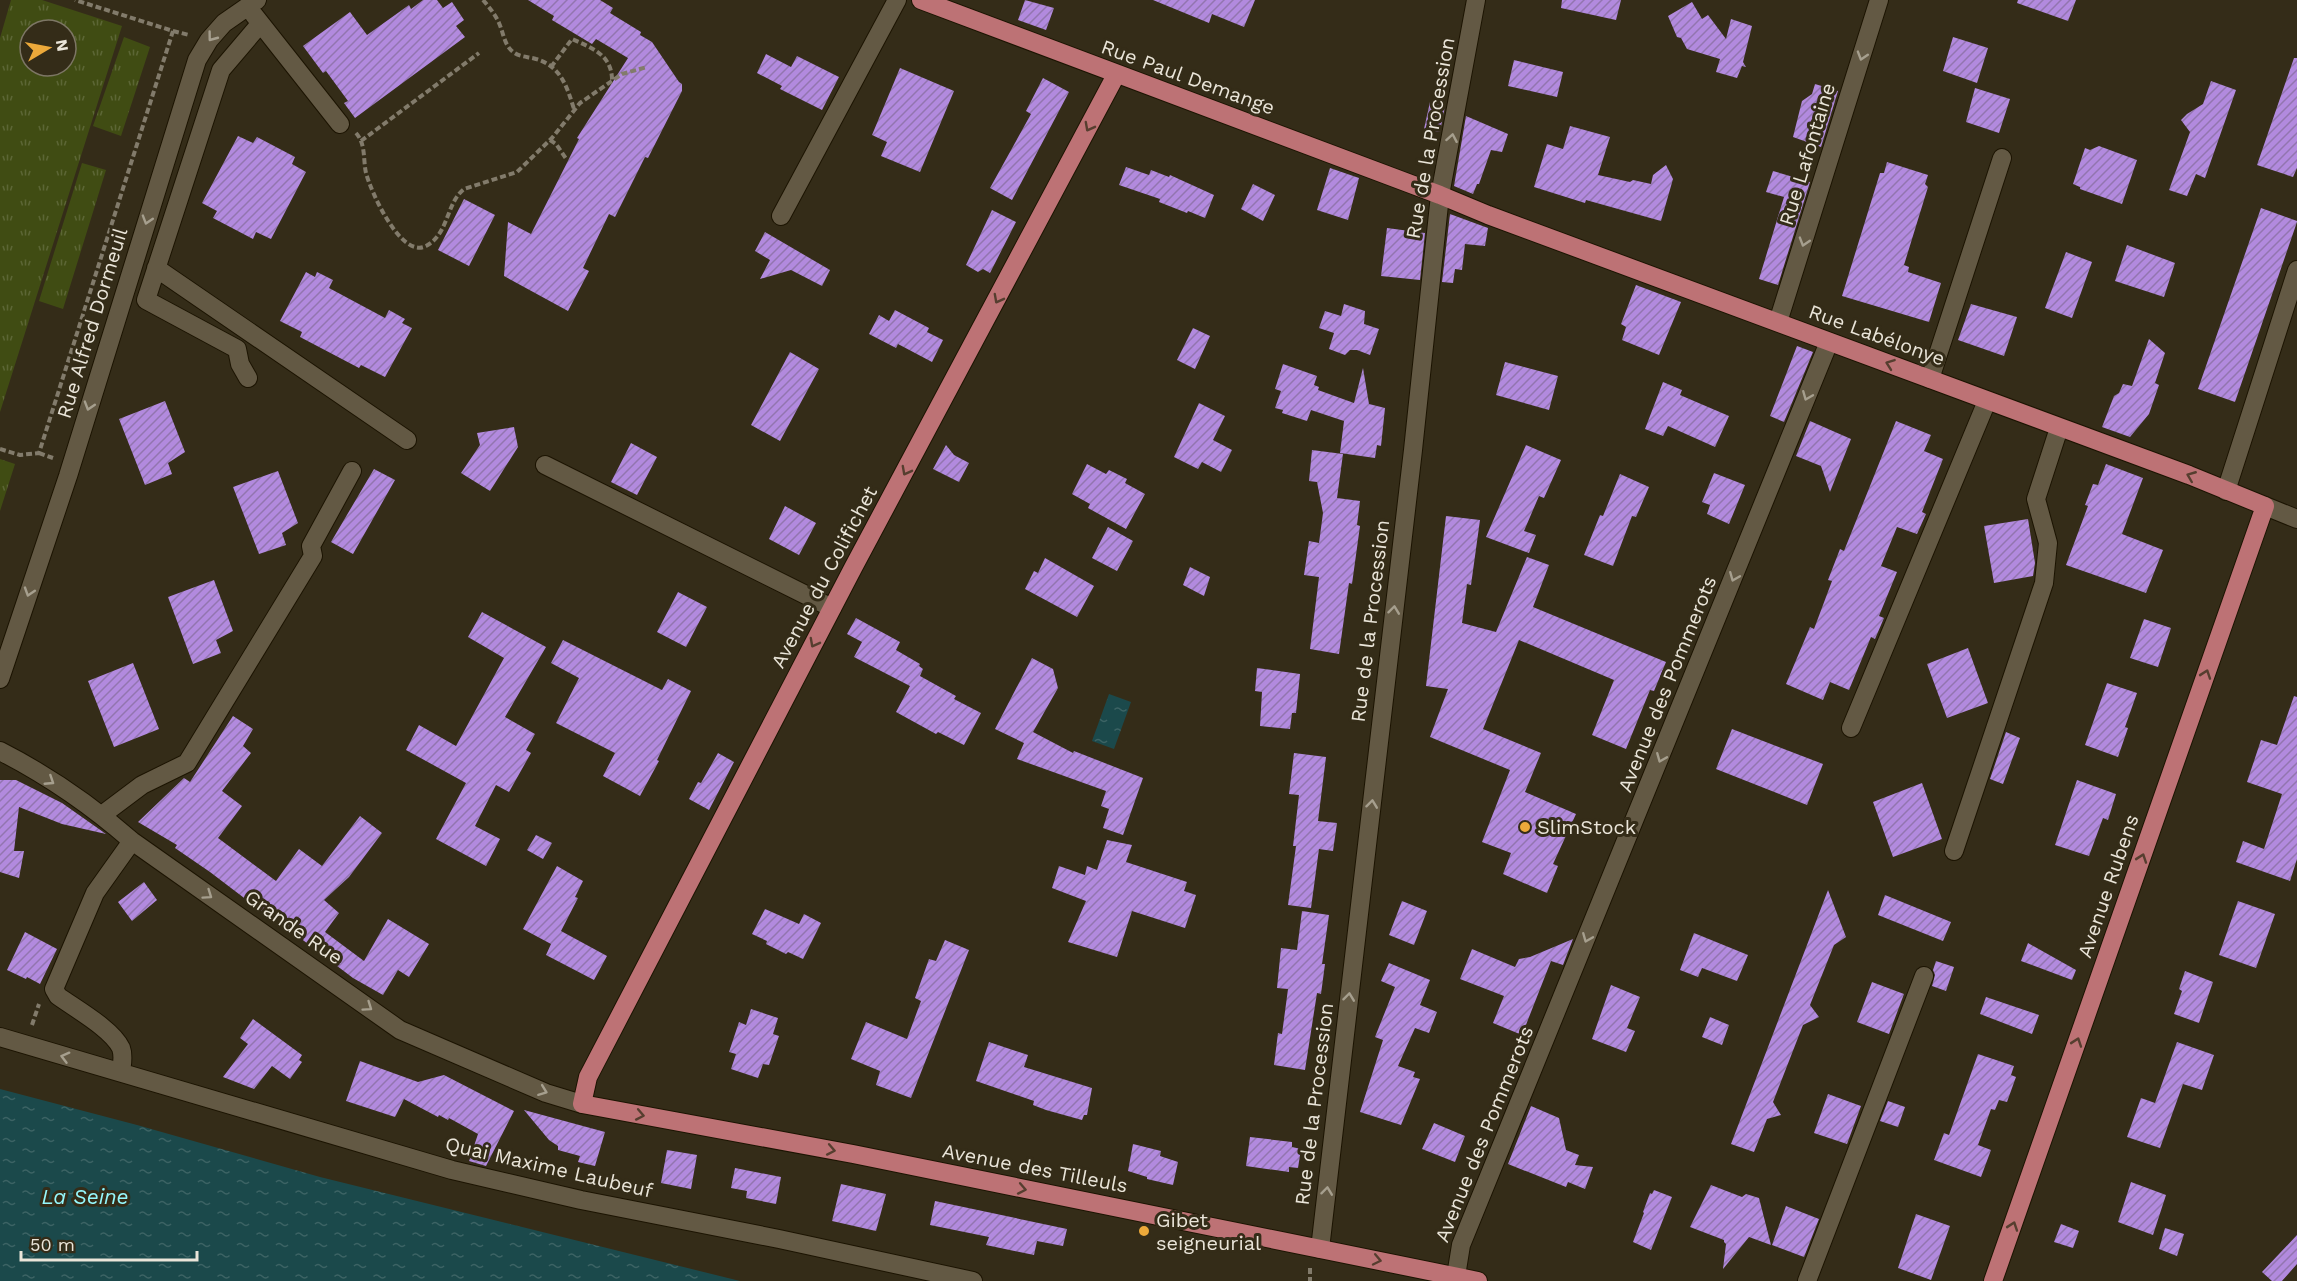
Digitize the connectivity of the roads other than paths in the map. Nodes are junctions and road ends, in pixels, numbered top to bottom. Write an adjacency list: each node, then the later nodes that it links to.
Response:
1 (897, 0): 11 (street)
2 (921, 0): 7 (main road, Rue Paul Demange)
3 (1476, 0): 10 (street, Rue de la Procession, one-way to 3)
4 (1879, 0): 14 (street, Rue Lafontaine, one-way to 14)
5 (252, 3): 6 (street); 27 (street, Rue Alfred Dormeuil, one-way to 27)
6 (261, 24): 8 (street); 12 (street)
7 (1116, 75): 10 (main road, Rue Paul Demange); 26 (main road, Avenue du Colifichet, one-way to 26)
8 (340, 124)
9 (2002, 158): 17 (street)
10 (1440, 195): 14 (main road, Rue Labélonye); 37 (street, Rue de la Procession, one-way to 10)
11 (781, 216)
12 (156, 268): 16 (street); 20 (street)
13 (2297, 270): 23 (street)
14 (1778, 322): 15 (main road, Rue Labélonye)
15 (1828, 342): 17 (main road, Rue Labélonye, one-way to 15); 38 (street, Avenue des Pommerots, one-way to 38)
16 (248, 378)
17 (1930, 379): 18 (main road, Rue Labélonye)
18 (1987, 401): 19 (main road, Rue Labélonye); 28 (street)
19 (2059, 428): 23 (main road, Rue Labélonye, one-way to 19); 32 (street)
20 (407, 440)
21 (544, 465): 26 (street)
22 (352, 471): 30 (street)
23 (2226, 491): 24 (main road, Rue Labélonye)
24 (2265, 506): 25 (street, Rue Labélonye); 42 (main road, Avenue Rubens, one-way to 24)
25 (2297, 519)
26 (832, 608): 36 (main road, Avenue du Colifichet, one-way to 36)
27 (0, 679)
28 (1851, 728)
29 (0, 751): 30 (street, Grande Rue, one-way to 30)
30 (102, 815): 31 (street, Grande Rue)
31 (132, 841): 35 (street); 36 (street, Grande Rue, one-way to 36)
32 (1954, 851)
33 (1924, 976): 41 (street)
34 (0, 1037): 35 (street, Quai Maxime Laubeuf, one-way to 34)
35 (121, 1072): 39 (street, Quai Maxime Laubeuf)
36 (582, 1104): 37 (main road, Avenue des Tilleuls, one-way to 37)
37 (1320, 1249): 38 (main road, Avenue des Tilleuls, one-way to 38)
38 (1456, 1276): 40 (main road, Avenue des Tilleuls)
39 (973, 1281)
40 (1478, 1281)
41 (1807, 1281)
42 (1994, 1281)

